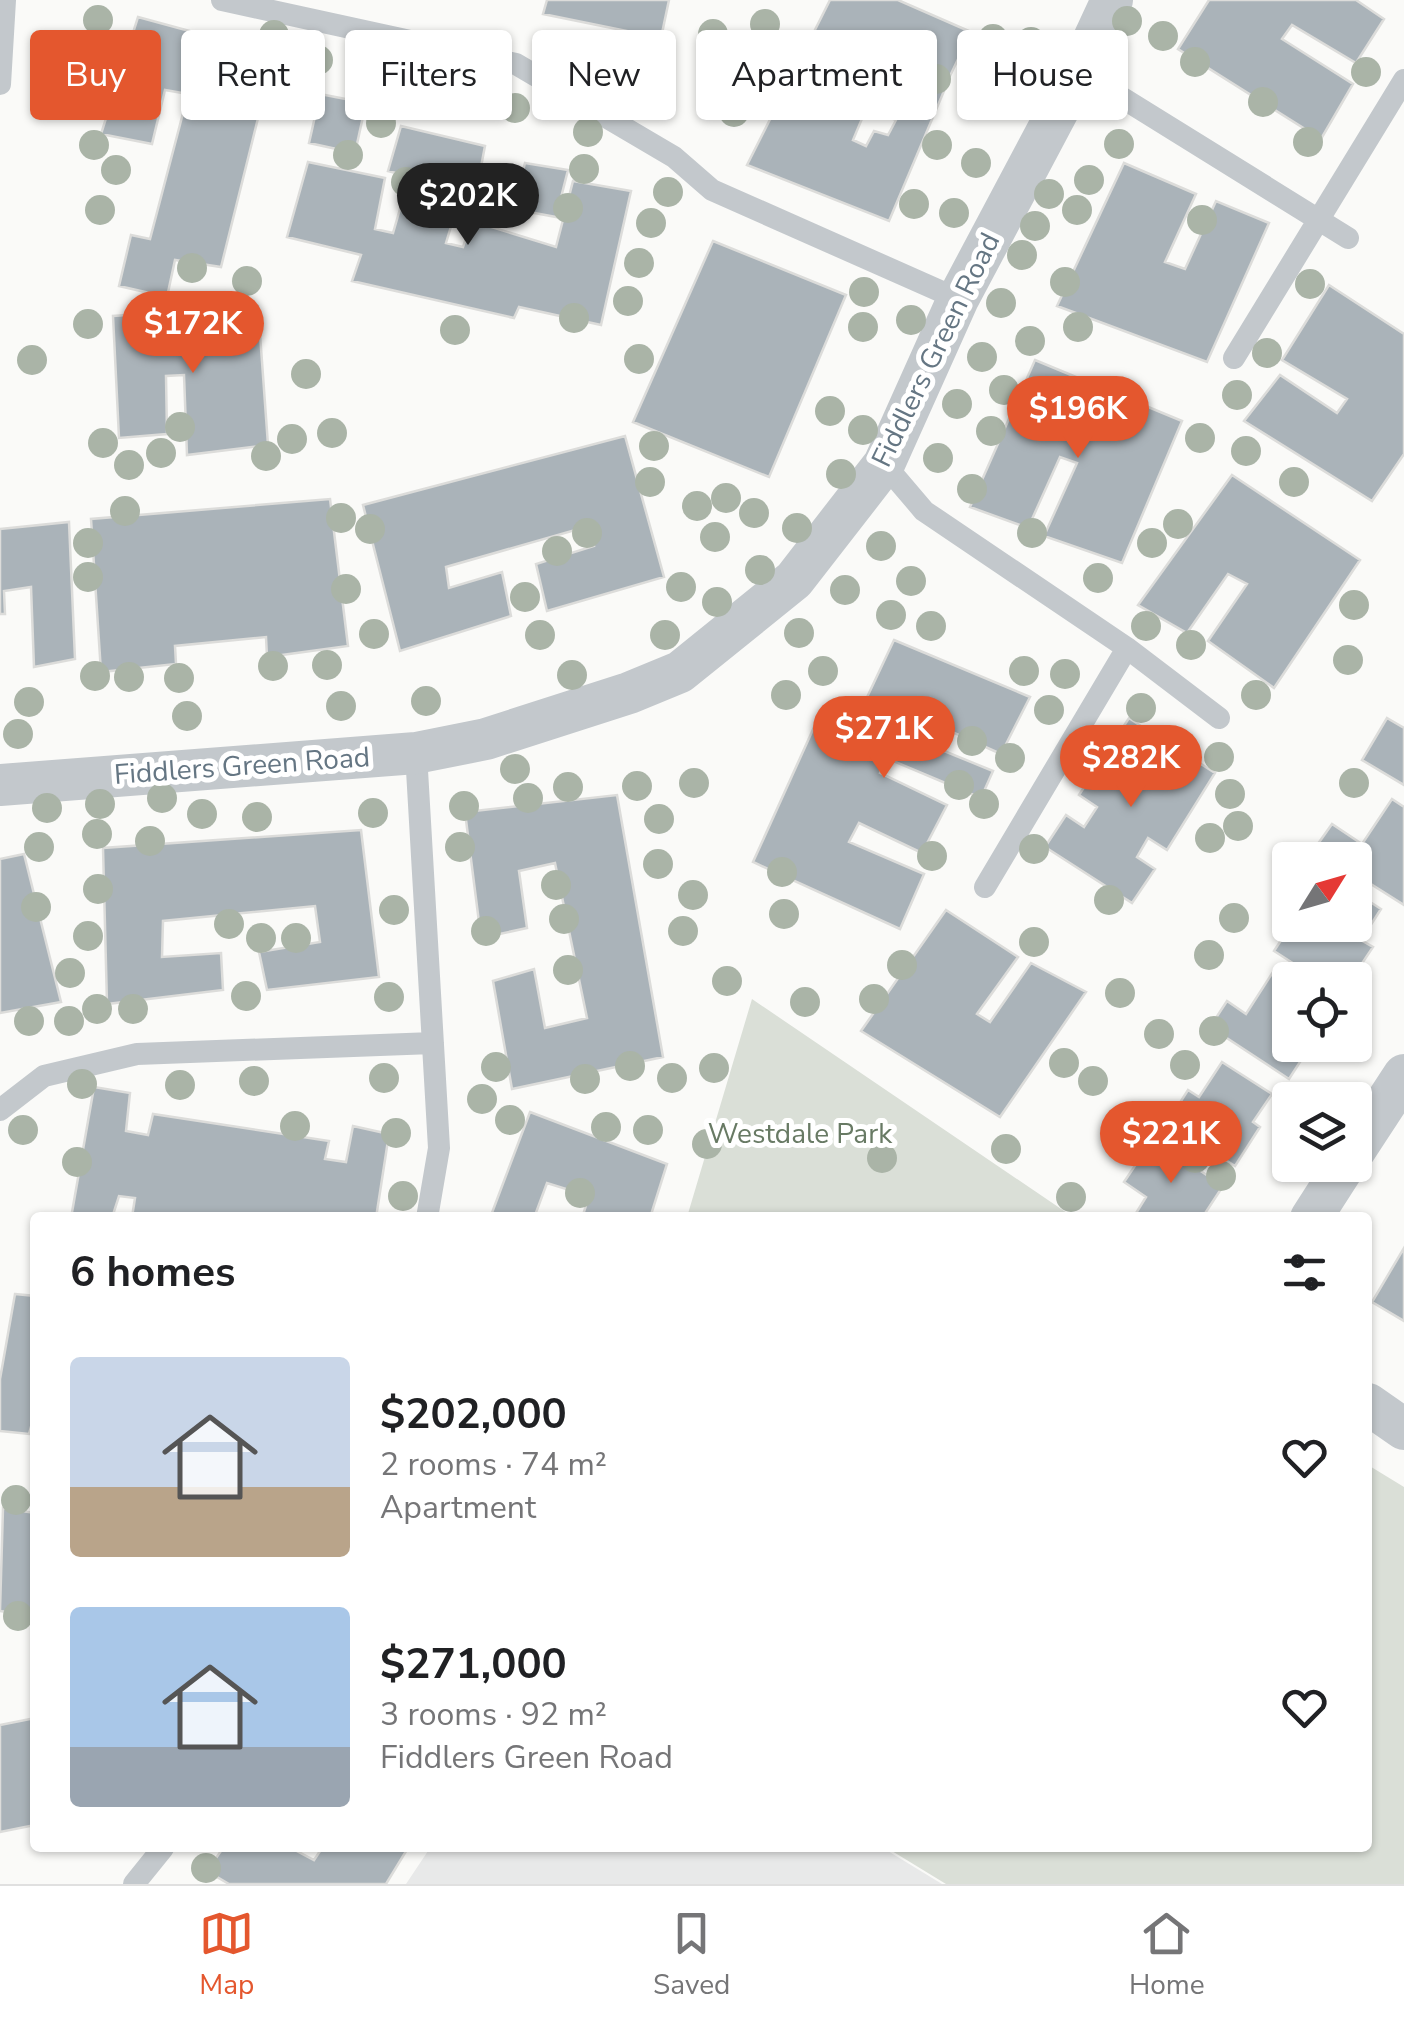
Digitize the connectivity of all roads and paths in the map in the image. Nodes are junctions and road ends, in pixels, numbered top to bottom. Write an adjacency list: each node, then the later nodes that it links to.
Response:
1 (4, 0): 6 (lane)
2 (222, 0): 11 (lane)
3 (1112, 0): 4 (street, Fiddlers Green Road)
4 (1098, 30)
5 (1404, 80): 9 (lane)
6 (0, 84)
7 (1128, 102): 9 (lane)
8 (1053, 120): 11 (street, Fiddlers Green Road)
9 (1318, 220): 10 (lane); 12 (lane)
10 (1348, 238)
11 (958, 299): 13 (street, Fiddlers Green Road)
12 (1234, 358)
13 (884, 464): 14 (lane); 16 (street, Fiddlers Green Road)
14 (1127, 648): 15 (lane); 18 (lane)
15 (1219, 718)
16 (416, 753): 17 (street, Fiddlers Green Road); 19 (lane)
17 (0, 785)
18 (985, 887)
19 (433, 1042): 21 (lane); 24 (lane)
20 (1404, 1075): 22 (street)
21 (0, 1110)
22 (1372, 1124)
23 (1335, 1182): 25 (street)
24 (429, 1212)
25 (1315, 1212)
26 (1372, 1407): 27 (street)
27 (1404, 1428)
28 (160, 1852): 29 (lane)
29 (134, 1884)

